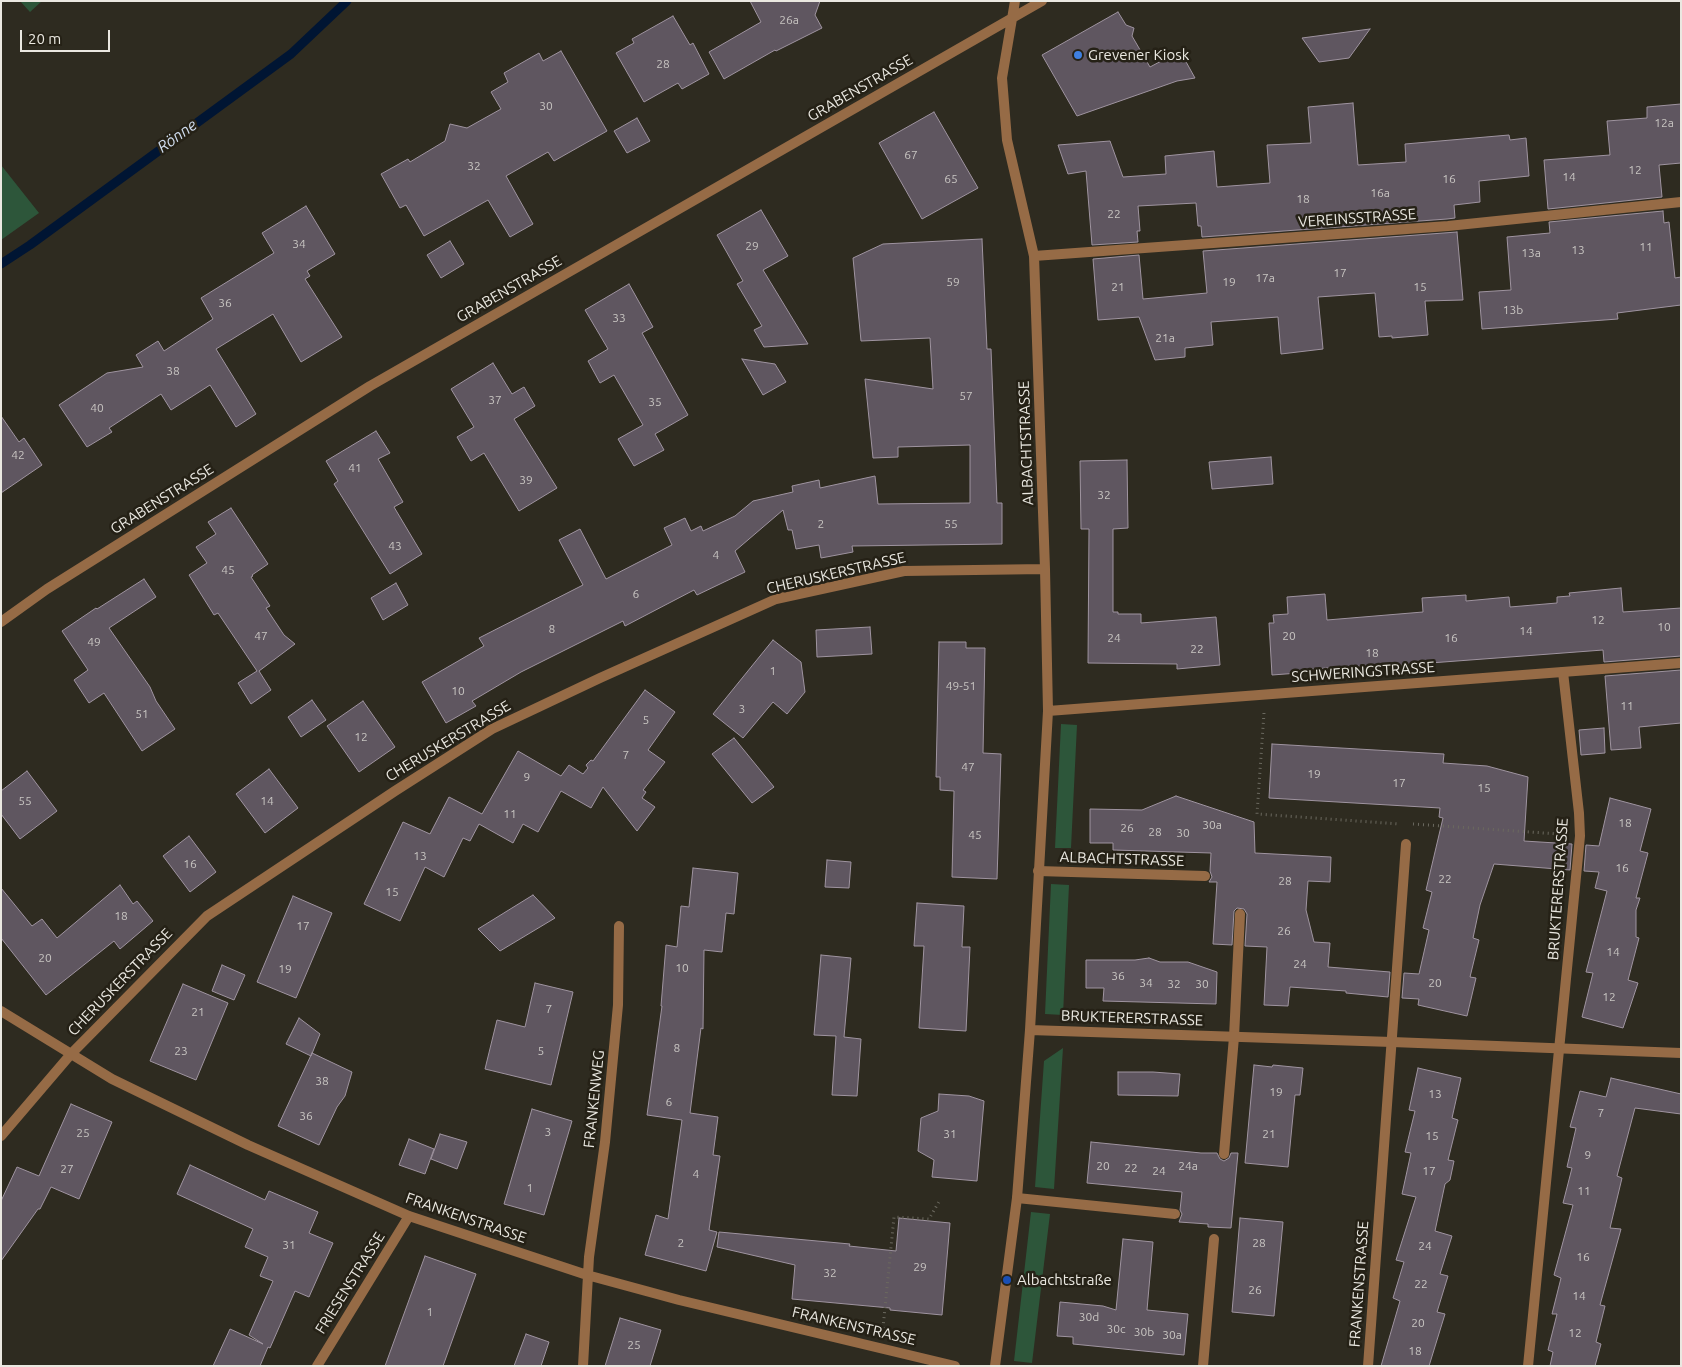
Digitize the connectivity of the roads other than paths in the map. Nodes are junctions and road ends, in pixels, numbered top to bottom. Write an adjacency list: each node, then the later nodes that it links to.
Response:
1 (1015, 1): 3 (street, ALBACHTSTRASSE)
2 (1042, 1): 3 (street, GRABENSTRASSE)
3 (1014, 17): 5 (street, ALBACHTSTRASSE); 7 (street, GRABENSTRASSE)
4 (1681, 202): 5 (street, VEREINSSTRASSE)
5 (1034, 256): 6 (street, ALBACHTSTRASSE)
6 (1045, 568): 10 (street, ALBACHTSTRASSE); 22 (street, CHERUSKERSTRASSE)
7 (1, 622)
8 (1681, 663): 9 (street, SCHWERINGSTRASSE)
9 (1563, 672): 10 (street, SCHWERINGSTRASSE); 20 (street, BRUKTERERSTRASSE)
10 (1048, 711): 12 (street, ALBACHTSTRASSE)
11 (1406, 844): 19 (street)
12 (1038, 871): 13 (street, ALBACHTSTRASSE); 17 (street, ALBACHTSTRASSE)
13 (1205, 876)
14 (1240, 914): 18 (street)
15 (618, 926): 29 (street, FRANKENWEG)
16 (1, 1010): 22 (street, FRANKENSTRASSE)
17 (1030, 1030): 18 (street, BRUKTERERSTRASSE); 25 (street, ALBACHTSTRASSE)
18 (1234, 1037): 19 (street, BRUKTERERSTRASSE); 24 (street)
19 (1392, 1042): 20 (street, BRUKTERERSTRASSE); 35 (street, FRANKENSTRASSE)
20 (1560, 1049): 21 (street, BRUKTERERSTRASSE); 36 (street, BRUKTERERSTRASSE)
21 (1681, 1053)
22 (70, 1054): 23 (street, CHERUSKERSTRASSE); 27 (street, FRANKENSTRASSE)
23 (1, 1136)
24 (1224, 1154)
25 (1017, 1198): 26 (street); 33 (street, ALBACHTSTRASSE)
26 (1175, 1214)
27 (409, 1216): 29 (street, FRANKENSTRASSE); 30 (street, FRIESENSTRASSE)
28 (1214, 1239): 34 (street)
29 (587, 1275): 31 (street, FRANKENWEG); 32 (street, FRANKENSTRASSE)
30 (317, 1366)
31 (583, 1366)
32 (955, 1366)
33 (995, 1366)
34 (1203, 1366)
35 (1368, 1366)
36 (1528, 1366)

